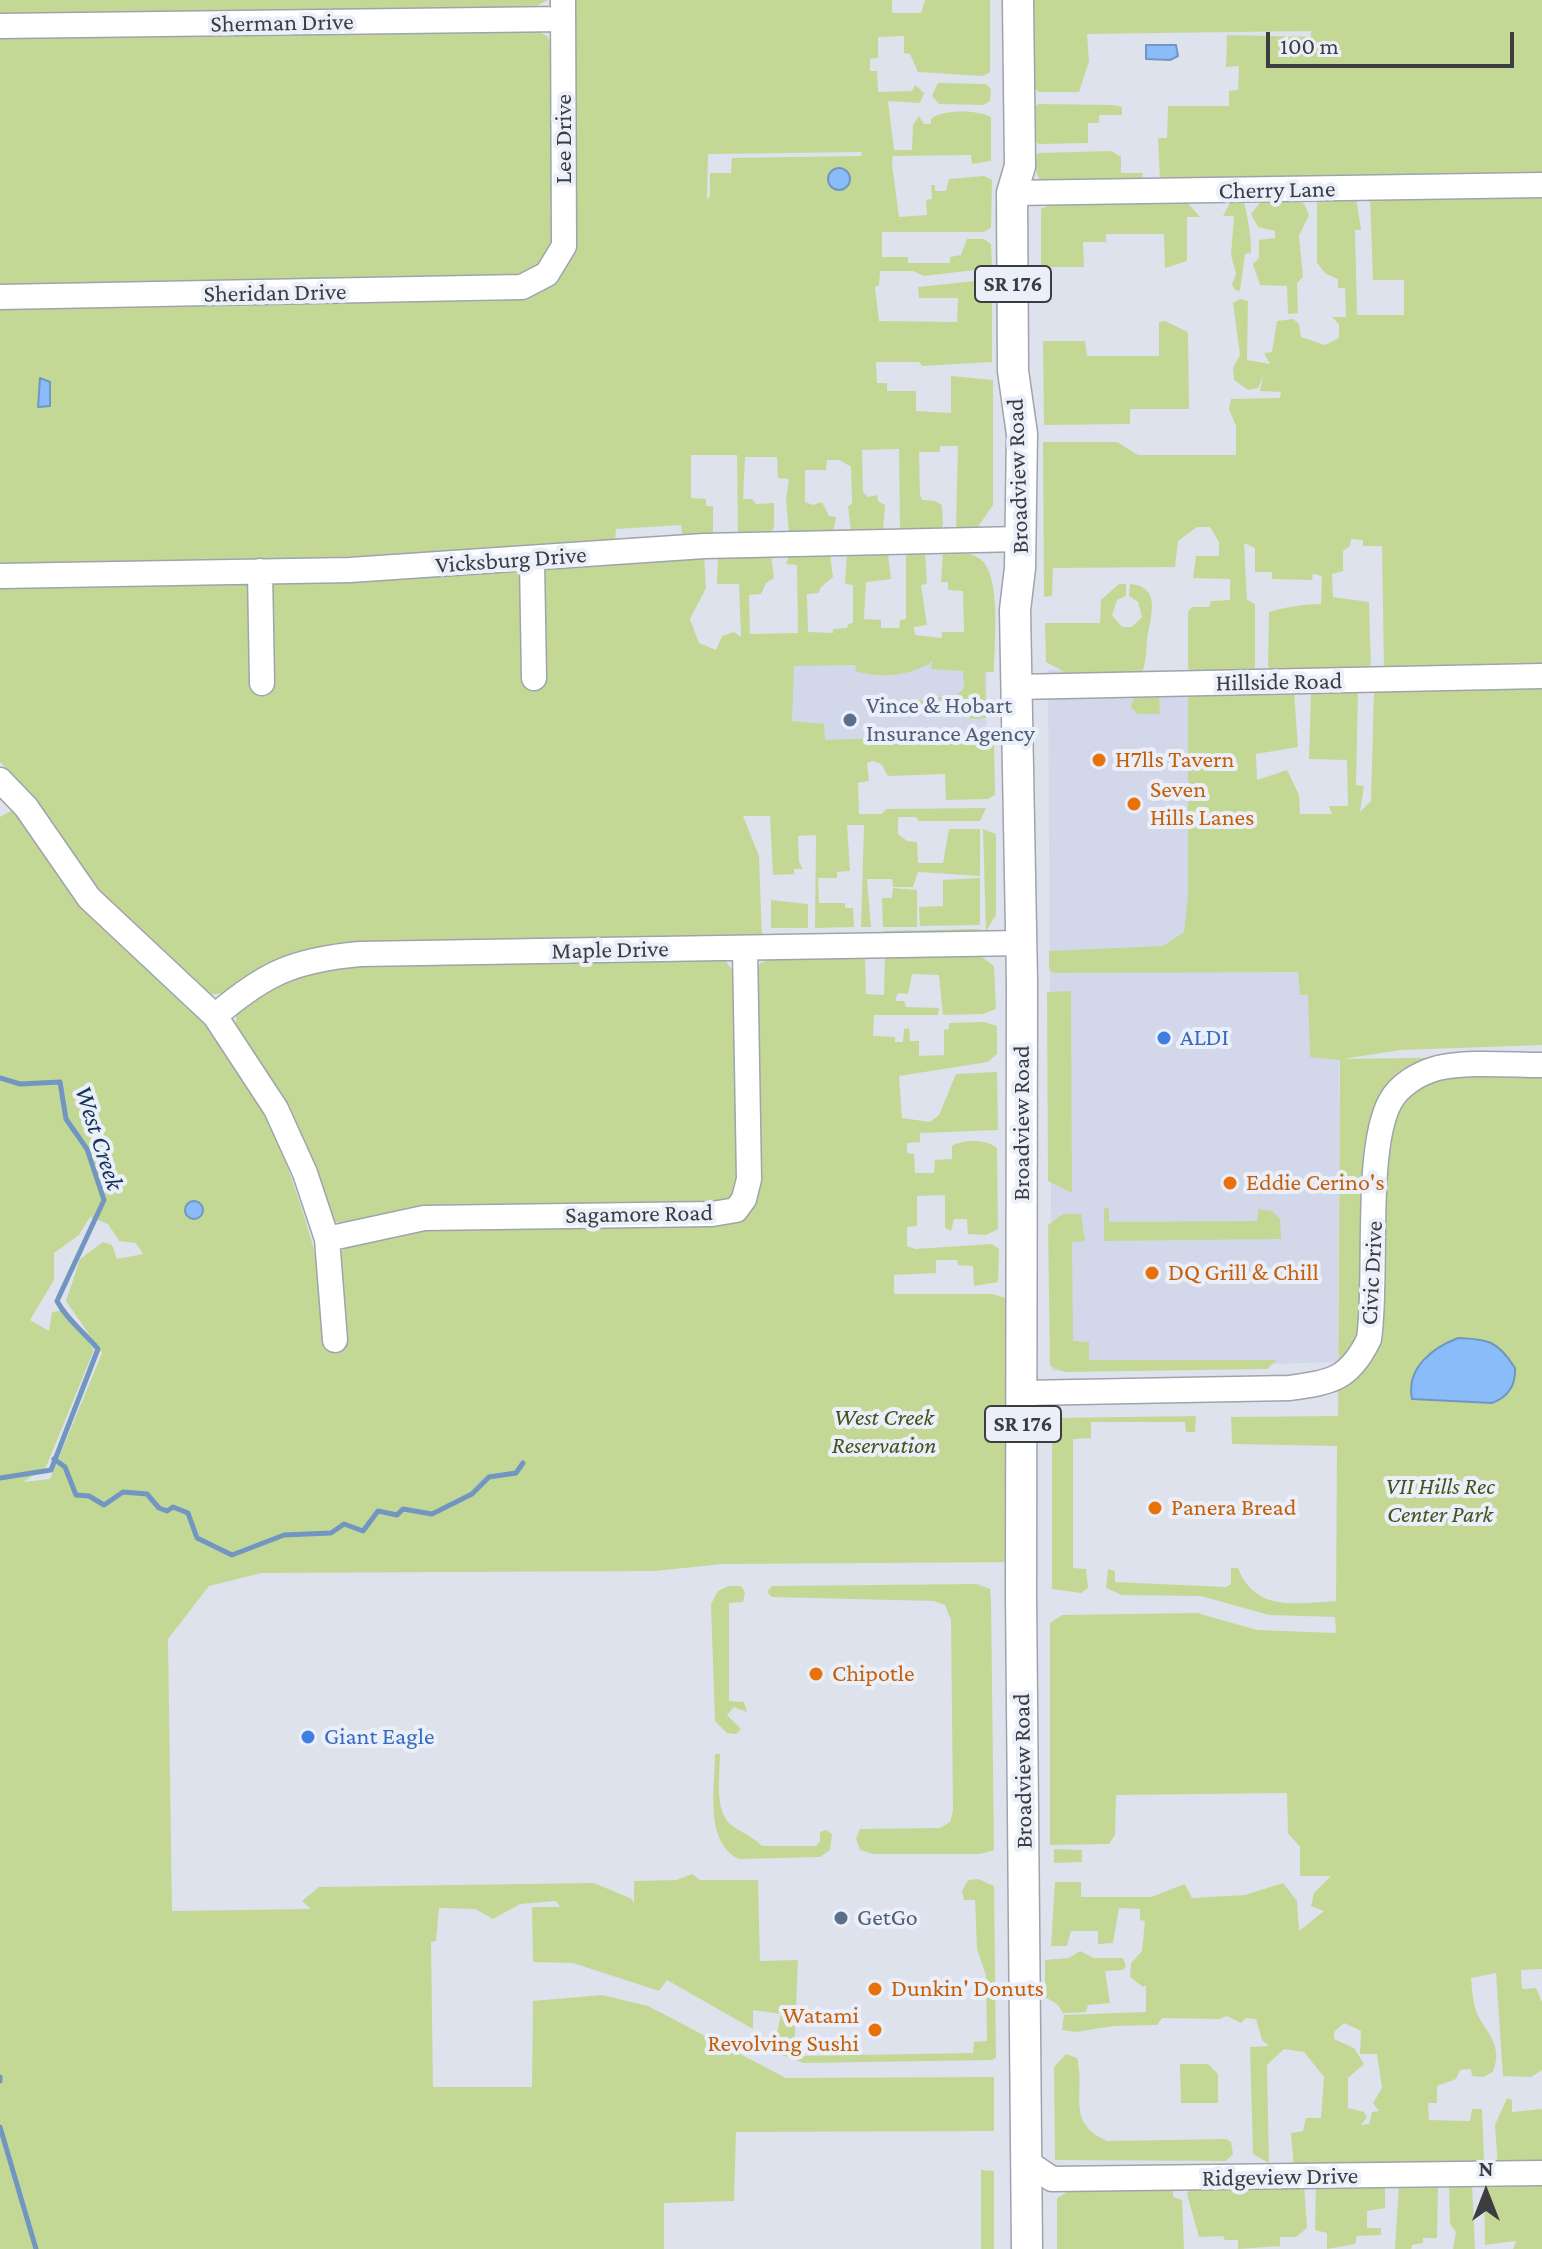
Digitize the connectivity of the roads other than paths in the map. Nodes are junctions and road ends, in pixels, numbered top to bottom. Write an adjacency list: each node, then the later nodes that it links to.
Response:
1 (1018, 0): 5 (main road, Broadview Road / SR 176)
2 (563, 10): 3 (street, Sherman Drive); 6 (street, Lee Drive)
3 (0, 26)
4 (1542, 185): 5 (street, Cherry Lane)
5 (1012, 193): 8 (main road, Broadview Road / SR 176)
6 (547, 274): 7 (street, Sheridan Drive)
7 (0, 297)
8 (1021, 539): 9 (street, Vicksburg Drive); 15 (main road, Broadview Road / SR 176)
9 (532, 560): 10 (street, Vicksburg Drive); 13 (street)
10 (260, 571): 11 (street, Vicksburg Drive); 14 (street)
11 (0, 576)
12 (1542, 676): 15 (street, Hillside Road)
13 (534, 678)
14 (262, 683)
15 (1016, 687): 17 (main road, Broadview Road / SR 176)
16 (0, 780): 19 (street)
17 (1021, 943): 18 (street, Maple Drive); 23 (main road, Broadview Road / SR 176)
18 (745, 949): 19 (street, Maple Drive); 21 (street, Sagamore Road)
19 (215, 1016): 21 (street)
20 (1542, 1065): 23 (street, Civic Drive)
21 (327, 1239): 22 (street)
22 (335, 1340)
23 (1023, 1393): 24 (main road, Broadview Road / SR 176)
24 (1024, 2160): 25 (street, Ridgeview Drive); 26 (main road, Broadview Road / SR 176)
25 (1542, 2173)
26 (1027, 2249)

